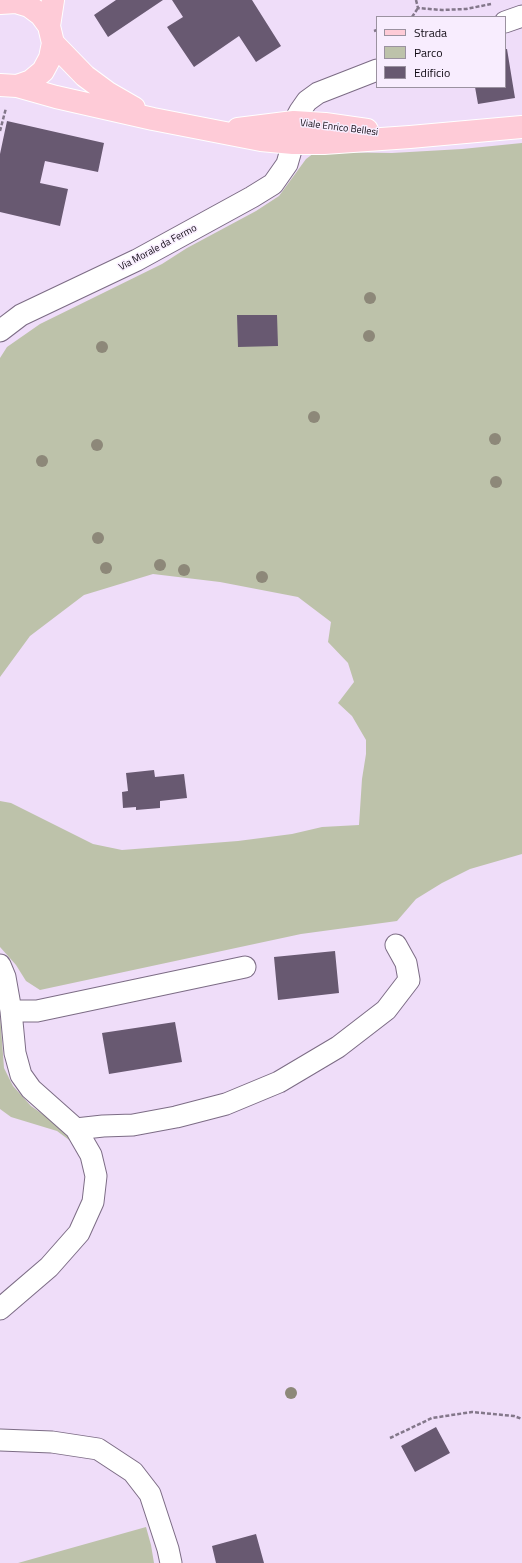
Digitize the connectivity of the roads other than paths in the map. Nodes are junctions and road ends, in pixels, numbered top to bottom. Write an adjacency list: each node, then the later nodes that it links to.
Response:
1 (53, 0): 5 (main road)
2 (0, 3): 5 (main road, Viale Enrico Bellesi)
3 (522, 16): 4 (street)
4 (506, 22)
5 (51, 35): 7 (main road); 8 (main road, Viale Enrico Bellesi)
6 (376, 70): 10 (street, Via Morale da Fermo)
7 (8, 86): 8 (main road, Viale Enrico Bellesi)
8 (153, 119): 10 (main road, Viale Enrico Bellesi)
9 (522, 128): 10 (main road, Viale Enrico Bellesi)
10 (293, 133): 11 (street, Via Morale da Fermo)
11 (0, 331)
12 (396, 945): 16 (street)
13 (0, 965): 15 (street)
14 (245, 967): 15 (street)
15 (11, 1011): 16 (street)
16 (76, 1129): 17 (street)
17 (0, 1309)
18 (0, 1440): 19 (street)
19 (171, 1563)

